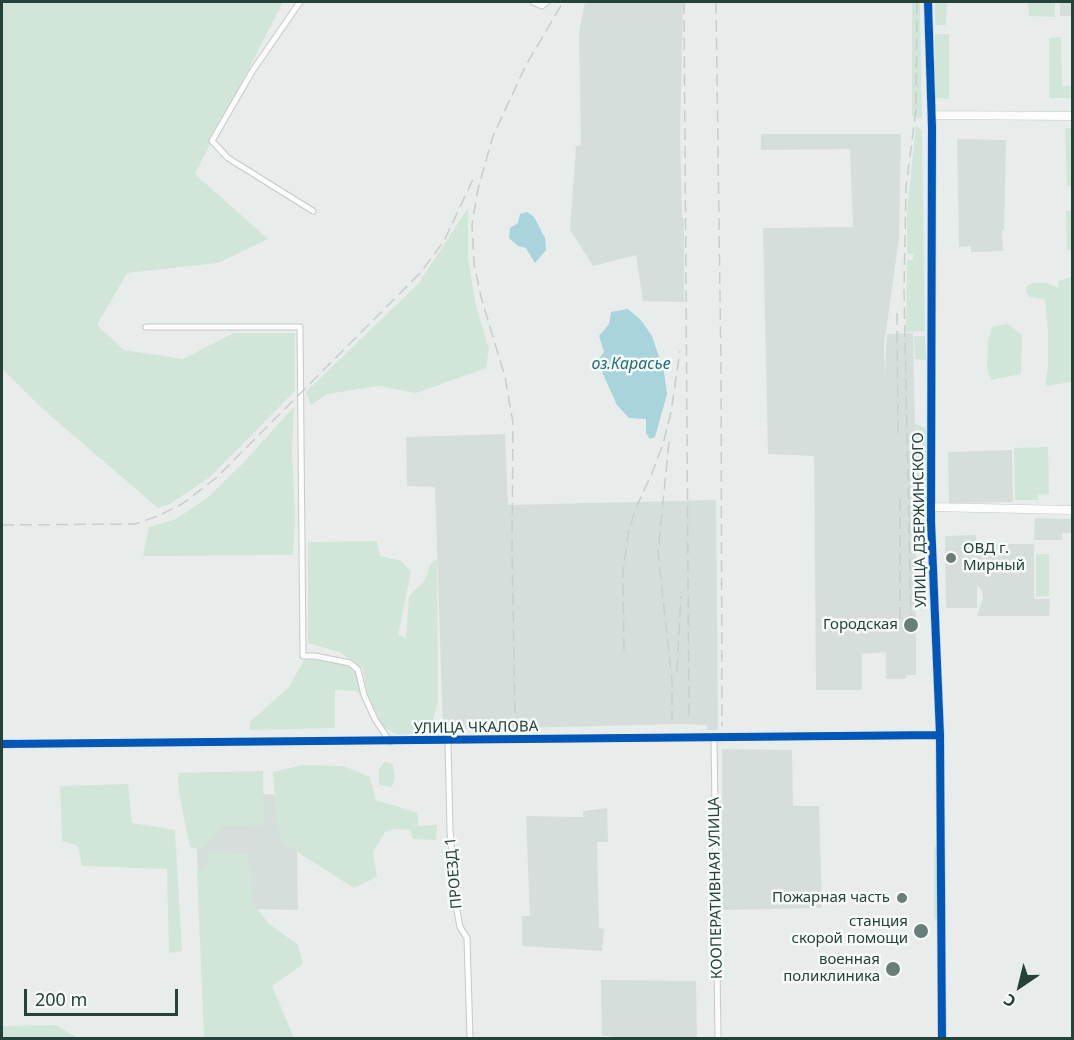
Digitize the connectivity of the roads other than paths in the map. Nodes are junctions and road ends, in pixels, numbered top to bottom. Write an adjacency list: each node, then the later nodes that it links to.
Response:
1 (300, 2): 7 (street)
2 (533, 2): 3 (street)
3 (547, 2)
4 (928, 2): 5 (street, УЛИЦА ДЗЕРЖИНСКОГО)
5 (931, 115): 6 (street); 9 (street, УЛИЦА ДЗЕРЖИНСКОГО)
6 (1072, 116)
7 (313, 212)
8 (146, 327): 14 (street)
9 (932, 507): 10 (street); 11 (street, УЛИЦА ДЗЕРЖИНСКОГО)
10 (1072, 510)
11 (940, 735): 12 (street, УЛИЦА ЧКАЛОВА); 19 (street, УЛИЦА ДЗЕРЖИНСКОГО)
12 (714, 737): 13 (street, УЛИЦА ЧКАЛОВА); 18 (street, КООПЕРАТИВНАЯ УЛИЦА)
13 (448, 741): 14 (street, УЛИЦА ЧКАЛОВА); 17 (street, ПРОЕЗД 1)
14 (390, 742): 16 (street, УЛИЦА ЧКАЛОВА)
15 (2, 744): 16 (street)
16 (13, 744)
17 (470, 1038)
18 (718, 1038)
19 (942, 1038)

